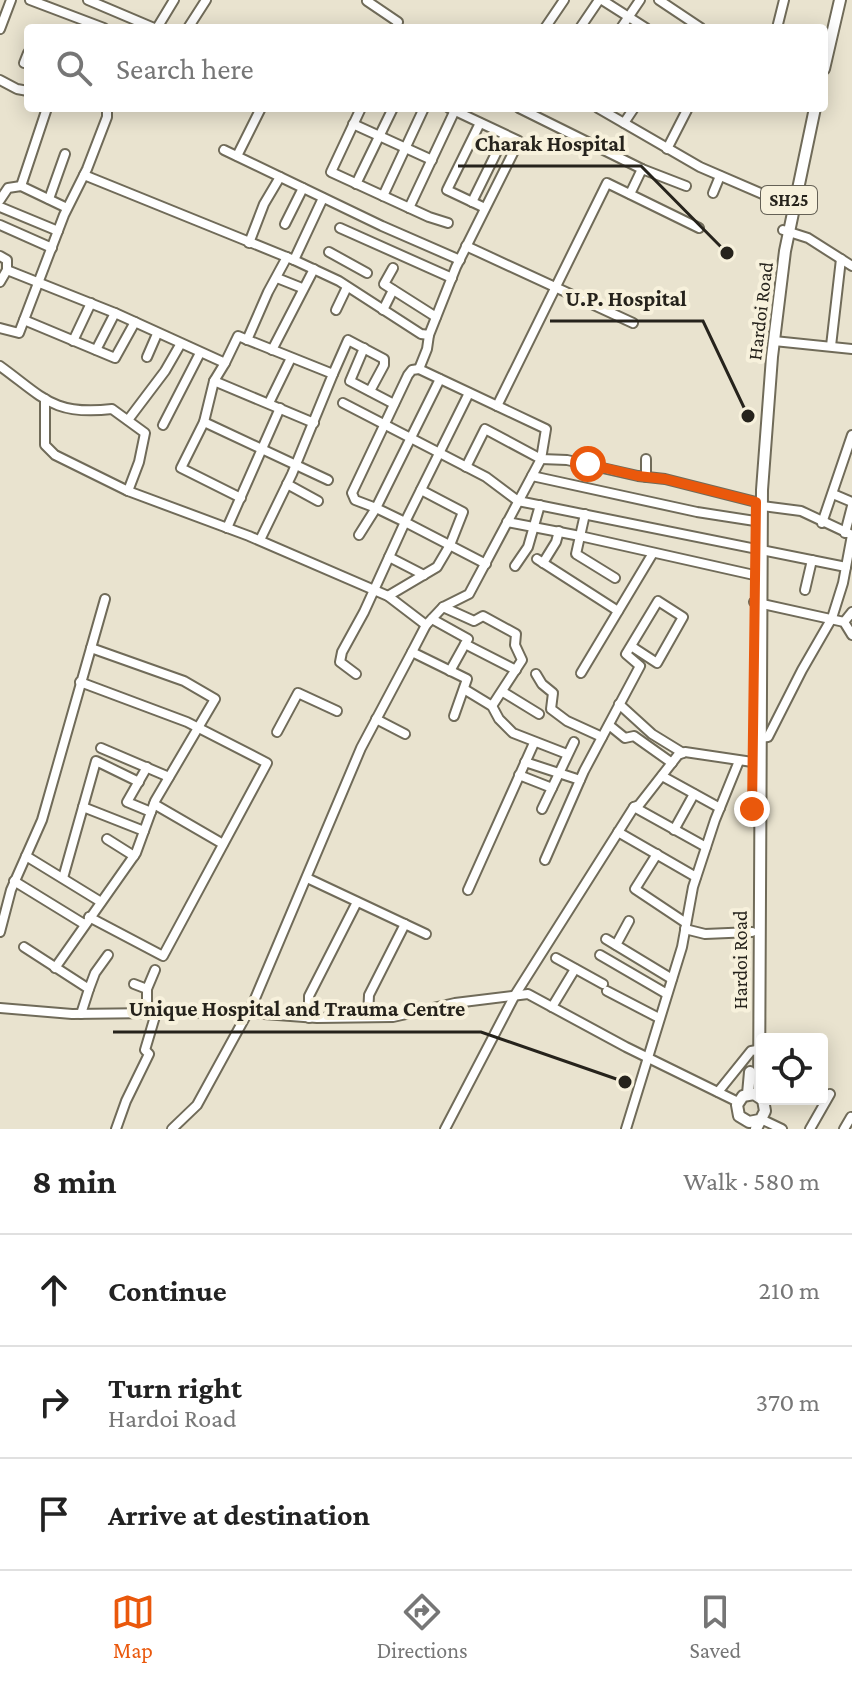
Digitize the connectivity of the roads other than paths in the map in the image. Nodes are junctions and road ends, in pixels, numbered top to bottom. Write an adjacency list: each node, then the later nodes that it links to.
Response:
1 (11, 0): 29 (street)
2 (30, 0): 17 (street)
3 (88, 0): 18 (street)
4 (174, 0): 19 (street)
5 (206, 0): 20 (street)
6 (564, 0): 22 (street)
7 (601, 0): 16 (street); 23 (street)
8 (640, 0): 16 (street)
9 (659, 0): 15 (street)
10 (681, 0): 15 (street)
11 (784, 0): 27 (street)
12 (833, 0): 28 (main road)
13 (840, 0): 30 (main road)
14 (367, 1): 21 (street)
15 (674, 10): 26 (street)
16 (629, 17): 24 (street); 25 (street)
17 (93, 24)
18 (145, 24)
19 (158, 24)
20 (191, 24)
21 (397, 24)
22 (549, 24)
23 (583, 24)
24 (624, 24)
25 (640, 24)
26 (695, 24)
27 (778, 24)
28 (828, 24)
29 (0, 29)
30 (828, 52)
31 (0, 80): 32 (street)
32 (24, 90)
33 (46, 112): 63 (street)
34 (107, 112): 59 (street)
35 (259, 112): 56 (street)
36 (359, 112): 49 (street)
37 (391, 112): 51 (street)
38 (422, 112): 52 (street)
39 (453, 112): 57 (street)
40 (460, 112): 47 (street)
41 (527, 112): 58 (street)
42 (605, 112): 48 (street)
43 (631, 112): 48 (street)
44 (686, 112): 53 (street)
45 (808, 112): 73 (main road, Hardoi Road / SH25)
46 (814, 112): 84 (main road, Hardoi Road / SH25)
47 (480, 123): 50 (street); 72 (street)
48 (624, 123): 53 (street)
49 (353, 124): 51 (street); 62 (street)
50 (505, 135): 72 (street); 77 (street)
51 (379, 136): 52 (street); 62 (street)
52 (406, 148): 57 (street); 68 (street)
53 (667, 149): 60 (street)
54 (224, 150): 56 (street)
55 (65, 154): 70 (street)
56 (237, 156): 61 (street)
57 (432, 160): 76 (street)
58 (642, 169): 64 (street); 67 (street)
59 (84, 175): 75 (street); 85 (street)
60 (720, 176): 66 (street); 73 (street)
61 (280, 177): 65 (street); 85 (street)
62 (356, 184): 68 (street)
63 (21, 186): 70 (street); 71 (street)
64 (686, 186)
65 (303, 188): 69 (street); 79 (street)
66 (713, 193)
67 (630, 194): 82 (street); 101 (street)
68 (383, 196): 76 (street)
69 (323, 198): 90 (street); 92 (street)
70 (49, 199): 75 (street)
71 (0, 200)
72 (472, 202): 77 (street)
73 (788, 205): 84 (main road, Hardoi Road / SH25)
74 (0, 207): 83 (street)
75 (67, 208): 83 (street)
76 (409, 208): 78 (street)
77 (485, 208): 86 (street)
78 (448, 223)
79 (285, 224)
80 (0, 225): 87 (street)
81 (340, 228): 99 (street)
82 (699, 228)
83 (58, 231): 87 (street)
84 (786, 231): 91 (street); 118 (main road, Hardoi Road / SH25); 165 (main road, Hardoi Road / SH25)
85 (249, 243): 90 (street)
86 (466, 246): 92 (street); 101 (street)
87 (52, 248): 100 (street)
88 (329, 252): 96 (street)
89 (0, 256): 97 (street)
90 (290, 258): 95 (street); 98 (street)
91 (841, 259): 93 (street); 120 (street)
92 (460, 260): 99 (street)
93 (852, 266)
94 (393, 268): 104 (street)
95 (314, 269): 102 (street); 103 (street)
96 (367, 273)
97 (2, 275): 100 (street)
98 (277, 278): 103 (street); 116 (street)
99 (452, 278): 109 (street)
100 (40, 282): 105 (street); 110 (street)
101 (556, 286): 112 (street); 140 (street)
102 (347, 287): 106 (street); 107 (street)
103 (302, 288): 124 (street)
104 (393, 290): 107 (street); 109 (street)
105 (91, 303): 108 (street); 117 (street)
106 (336, 310)
107 (383, 310): 115 (street)
108 (115, 313): 111 (street); 123 (street)
109 (436, 317): 115 (street)
110 (24, 320): 113 (street); 117 (street)
111 (135, 322): 114 (street); 123 (street)
112 (633, 323)
113 (0, 328)
114 (157, 334): 119 (street); 126 (street)
115 (429, 335): 130 (street)
116 (247, 340): 124 (street); 128 (street)
117 (73, 341): 123 (street)
118 (774, 341): 120 (street); 165 (main road, Hardoi Road / SH25)
119 (180, 345): 125 (street); 142 (street)
120 (831, 346): 122 (street)
121 (364, 348): 131 (street); 134 (street); 134 (street)
122 (852, 349)
123 (96, 350)
124 (272, 350): 127 (street)
125 (200, 353): 128 (street); 145 (street)
126 (147, 357)
127 (291, 358): 131 (street); 137 (street)
128 (225, 363): 133 (street)
129 (0, 366): 136 (street)
130 (419, 369): 132 (street); 139 (street)
131 (333, 374): 144 (street)
132 (440, 379): 135 (street); 148 (street)
133 (214, 381): 137 (street); 143 (street)
134 (370, 391): 139 (street)
135 (469, 393): 140 (street); 150 (street)
136 (45, 399): 142 (street); 160 (street)
137 (269, 403): 141 (street)
138 (343, 403): 146 (street)
139 (394, 404): 146 (street)
140 (497, 406): 151 (street)
141 (280, 408): 144 (street); 149 (street)
142 (128, 420): 160 (street)
143 (204, 422): 149 (street); 162 (street)
144 (314, 423): 153 (street)
145 (163, 425)
146 (384, 425): 148 (street); 168 (street)
147 (852, 435): 161 (street)
148 (409, 439): 150 (street); 168 (street)
149 (263, 448): 153 (street); 162 (street)
150 (438, 454): 154 (street); 159 (street)
151 (541, 459): 154 (street); 155 (street); 156 (street)
152 (646, 459): 156 (street)
153 (296, 465): 157 (street); 158 (street)
154 (466, 467): 164 (street)
155 (532, 476): 164 (street); 170 (street)
156 (646, 477): 165 (street)
157 (328, 480)
158 (287, 484): 163 (street); 180 (street)
159 (421, 490): 171 (street); 181 (street)
160 (128, 491): 174 (street)
161 (833, 494): 166 (street); 173 (street)
162 (241, 498): 174 (street)
163 (318, 501)
164 (518, 501): 167 (street); 172 (street)
165 (759, 504): 170 (main road, Hardoi Road / SH25); 173 (street); 182 (main road, Hardoi Road / SH25)
166 (852, 504): 177 (street)
167 (540, 505): 169 (street); 175 (street)
168 (376, 508): 171 (street); 178 (street)
169 (585, 514): 179 (street); 182 (street)
170 (755, 521): 182 (main road, Hardoi Road / SH25)
171 (405, 522): 181 (street); 184 (street)
172 (507, 522): 175 (street); 186 (street)
173 (822, 523): 177 (street)
174 (227, 528): 180 (street)
175 (535, 528): 176 (street); 187 (street)
176 (559, 531): 179 (street); 198 (street)
177 (845, 533): 188 (street)
178 (359, 535)
179 (580, 536): 183 (street); 191 (street)
180 (260, 540): 192 (street)
181 (450, 545): 186 (street); 189 (street)
182 (758, 550): 185 (street); 190 (main road, Hardoi Road / SH25); 196 (main road, Hardoi Road / SH25)
183 (653, 553): 190 (street); 198 (street)
184 (389, 557): 189 (street); 192 (street)
185 (812, 560): 188 (street); 193 (street)
186 (486, 564): 197 (street)
187 (515, 566)
188 (846, 567): 200 (street)
189 (424, 575): 194 (street)
190 (754, 575): 196 (main road, Hardoi Road / SH25)
191 (615, 578)
192 (373, 589): 194 (street); 211 (street)
193 (805, 590)
194 (388, 596): 201 (street)
195 (105, 599): 206 (street)
196 (758, 603): 200 (street); 227 (main road, Hardoi Road / SH25); 236 (main road, Hardoi Road / SH25)
197 (443, 607): 201 (street); 208 (street)
198 (618, 611): 210 (street)
199 (852, 612): 202 (street)
200 (832, 618): 202 (street); 227 (street)
201 (429, 622): 204 (street); 207 (street)
202 (844, 622): 203 (street)
203 (852, 635)
204 (465, 644): 208 (street); 209 (street)
205 (631, 646): 205 (street); 216 (street)
206 (91, 648): 213 (street); 223 (street)
207 (412, 652): 209 (street); 221 (street)
208 (516, 670): 215 (street)
209 (450, 671): 214 (street)
210 (581, 673)
211 (356, 674)
212 (536, 674): 226 (street)
213 (80, 682): 223 (street); 258 (street)
214 (464, 689): 217 (street); 220 (street)
215 (503, 692): 217 (street); 219 (street)
216 (619, 704): 222 (street); 231 (street)
217 (492, 706): 228 (street)
218 (337, 711): 224 (street)
219 (539, 714)
220 (454, 716)
221 (376, 719): 225 (street); 263 (street)
222 (609, 725): 226 (street); 235 (street)
223 (198, 728): 241 (street); 255 (street)
224 (277, 732)
225 (405, 734)
226 (602, 737): 242 (street)
227 (759, 738): 236 (main road, Hardoi Road / SH25)
228 (533, 739): 232 (street); 234 (street)
229 (574, 742): 232 (street)
230 (101, 748): 237 (street)
231 (683, 753): 233 (street); 235 (street)
232 (567, 754): 238 (street)
233 (739, 761): 236 (street); 249 (street)
234 (525, 762): 238 (street); 239 (street)
235 (672, 763): 240 (street)
236 (756, 763): 273 (main road, Hardoi Road / SH25); 298 (main road, Hardoi Road / SH25)
237 (147, 767): 241 (street); 243 (street)
238 (559, 773): 242 (street); 244 (street)
239 (519, 775): 244 (street); 265 (street)
240 (662, 776): 245 (street); 247 (street)
241 (169, 777): 248 (street)
242 (580, 780): 260 (street)
243 (139, 782): 246 (street); 248 (street)
244 (552, 788): 250 (street)
245 (694, 794): 249 (street); 251 (street)
246 (83, 807): 252 (street); 262 (street)
247 (634, 807): 251 (street); 253 (street)
248 (152, 808): 252 (street); 255 (street)
249 (720, 808): 256 (street)
250 (542, 809)
251 (674, 830): 256 (street)
252 (144, 831): 259 (street)
253 (618, 832): 257 (street); 289 (street)
254 (107, 839): 259 (street)
255 (223, 844): 268 (street)
256 (706, 847): 261 (street)
257 (657, 854): 261 (street); 271 (street)
258 (26, 856): 262 (street); 264 (street)
259 (134, 856): 266 (street)
260 (545, 860)
261 (696, 877): 271 (street)
262 (63, 878): 266 (street)
263 (307, 878): 267 (street); 293 (street)
264 (14, 881): 268 (street); 272 (street)
265 (468, 890)
266 (101, 902): 268 (street)
267 (357, 902): 270 (street); 296 (street)
268 (87, 920): 281 (street)
269 (629, 921): 276 (street)
270 (405, 924): 274 (street); 295 (street)
271 (686, 926): 273 (street); 284 (street)
272 (0, 932)
273 (752, 932): 298 (main road, Hardoi Road / SH25)
274 (426, 934)
275 (606, 939): 276 (street)
276 (616, 945): 284 (street)
277 (24, 947): 281 (street)
278 (108, 955): 286 (street)
279 (600, 955): 288 (street)
280 (556, 958): 282 (street)
281 (55, 968): 286 (street)
282 (575, 969): 290 (street); 297 (street)
283 (155, 970): 287 (street)
284 (672, 979): 288 (street)
285 (134, 984): 287 (street)
286 (89, 989): 294 (street)
287 (147, 989): 292 (street)
288 (667, 994): 297 (street)
289 (515, 995): 290 (street); 295 (street); 309 (street)
290 (552, 1007): 299 (street)
291 (0, 1008): 294 (street)
292 (151, 1013): 293 (street); 294 (street); 307 (street)
293 (246, 1013): 296 (street); 308 (street)
294 (81, 1014)
295 (368, 1017): 296 (street)
296 (309, 1018)
297 (659, 1018): 299 (street)
298 (754, 1051): 300 (street); 302 (main road, Hardoi Road / SH25)
299 (647, 1058): 300 (street); 310 (street)
300 (718, 1092): 303 (street)
301 (830, 1094): 311 (street)
302 (753, 1095): 303 (main road); 305 (main road, SH25)
303 (738, 1102): 305 (main road)
304 (851, 1117): 312 (street)
305 (756, 1122): 306 (street)
306 (778, 1126)
307 (116, 1129)
308 (172, 1129)
309 (445, 1129)
310 (626, 1129)
311 (810, 1129)
312 (844, 1129)

